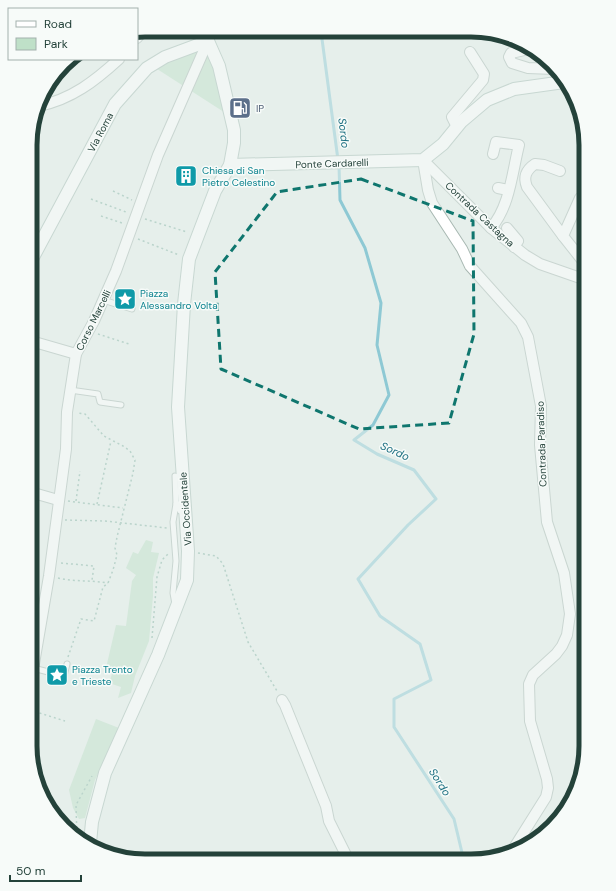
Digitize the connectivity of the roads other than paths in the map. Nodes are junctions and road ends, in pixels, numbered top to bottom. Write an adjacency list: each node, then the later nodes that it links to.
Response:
1 (208, 37): 22 (main road, Via Roma)
2 (210, 37): 13 (main road, Via Occidentale)
3 (210, 37): 26 (street, Corso Marcelli)
4 (522, 51): 7 (street)
5 (470, 52): 10 (street)
6 (118, 60): 9 (street)
7 (548, 70)
8 (559, 83): 10 (main road)
9 (45, 105)
10 (457, 127): 12 (main road)
11 (493, 154): 16 (street)
12 (424, 160): 13 (main road, Ponte Cardarelli); 18 (street, Contrada Castagna); 43 (street, Contrada Paradiso)
13 (235, 166): 36 (main road, Via Occidentale)
14 (560, 171): 20 (street)
15 (498, 188): 16 (street)
16 (508, 190): 18 (street)
17 (579, 200): 20 (street)
18 (491, 228): 21 (street, Contrada Castagna)
19 (507, 228): 21 (street)
20 (563, 236): 24 (street)
21 (516, 244): 23 (street); 25 (street, Contrada Castagna)
22 (37, 251)
23 (532, 252)
24 (579, 256)
25 (579, 277)
26 (103, 300): 27 (lane); 29 (street, Corso Marcelli)
27 (132, 309)
28 (37, 343): 29 (street)
29 (76, 354): 30 (street, Corso Marcelli)
30 (69, 390): 31 (lane); 34 (street, Corso Marcelli)
31 (121, 405)
32 (176, 476): 35 (lane)
33 (37, 494): 34 (street)
34 (58, 500): 38 (street, Corso Marcelli)
35 (176, 504): 36 (lane); 37 (lane)
36 (186, 522): 37 (main road, Via Occidentale)
37 (177, 610): 42 (main road, Via Occidentale)
38 (37, 645)
39 (67, 664): 40 (lane)
40 (37, 669)
41 (282, 700): 44 (street)
42 (90, 839)
43 (516, 844)
44 (346, 854)

